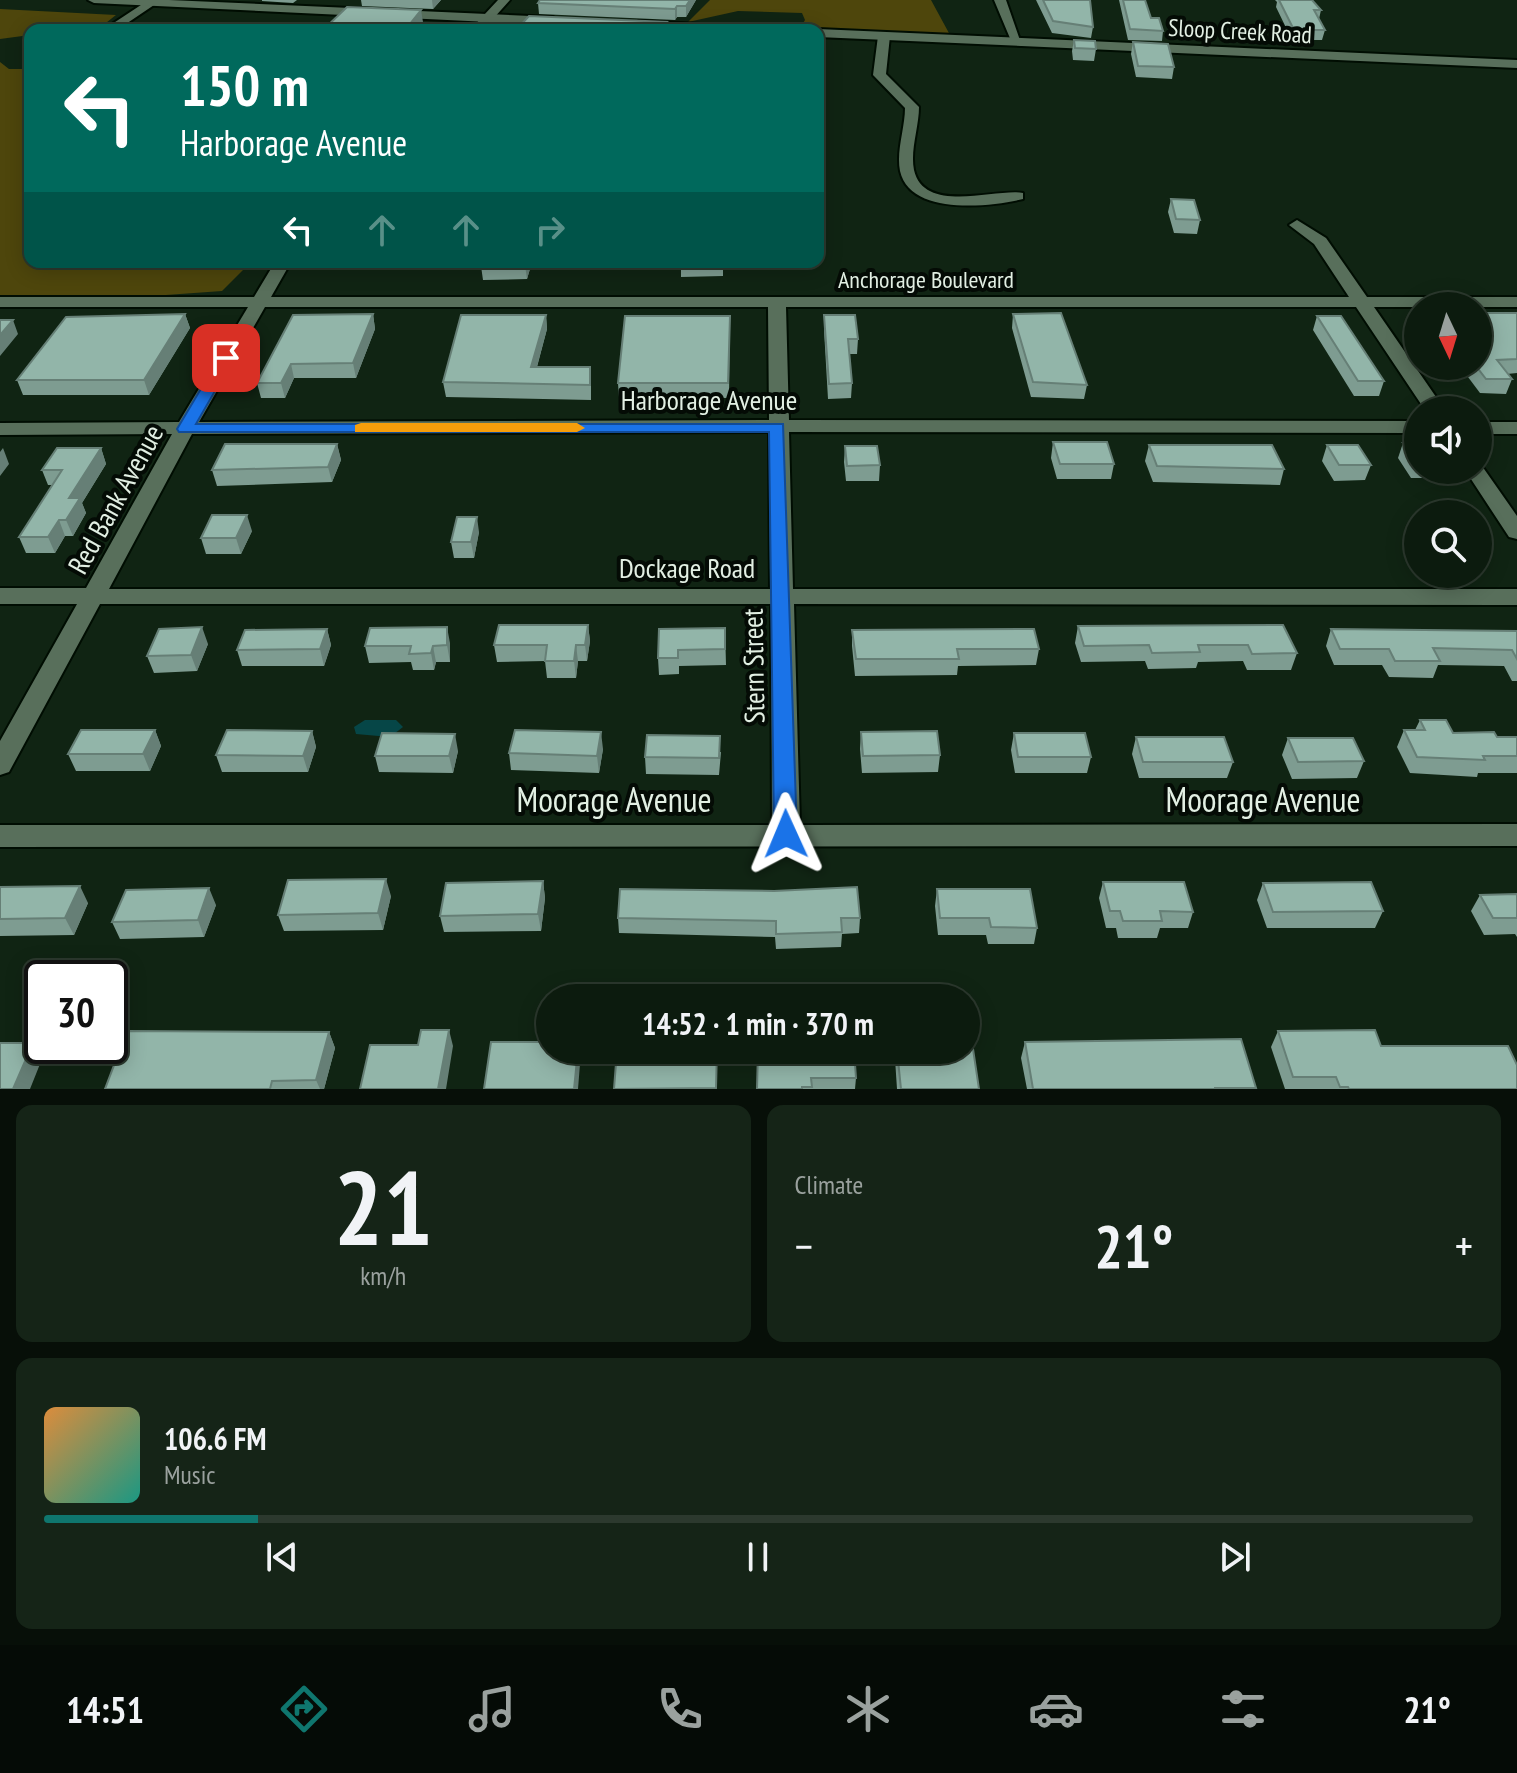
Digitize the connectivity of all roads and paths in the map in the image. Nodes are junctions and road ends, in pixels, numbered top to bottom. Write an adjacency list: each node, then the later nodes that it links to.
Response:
1 (94, 0): 4 (street)
2 (504, 0): 5 (street)
3 (1000, 0): 11 (street)
4 (151, 3): 5 (street); 7 (street)
5 (488, 18): 6 (street); 8 (street)
6 (566, 21)
7 (118, 24)
8 (482, 24)
9 (824, 33): 10 (street, Sloop Creek Road)
10 (884, 36): 11 (street, Sloop Creek Road); 13 (street)
11 (1018, 43): 12 (street, Sloop Creek Road)
12 (1517, 64)
13 (1018, 196)
14 (1297, 225): 16 (street)
15 (279, 268): 19 (street, Red Bank Avenue)
16 (1364, 301): 18 (street, Anchorage Boulevard); 20 (street, Anchorage Boulevard); 21 (street)
17 (0, 302): 19 (street, Anchorage Boulevard)
18 (1517, 302)
19 (259, 303): 20 (street, Anchorage Boulevard); 27 (street, Red Bank Avenue)
20 (777, 304): 22 (street, Stern Street)
21 (1426, 396)
22 (777, 427): 23 (street, Harborage Avenue); 27 (street, Harborage Avenue); 33 (street, Stern Street)
23 (1404, 427)
24 (1492, 428): 25 (street)
25 (1517, 428)
26 (0, 429): 27 (street, Harborage Avenue)
27 (185, 429): 30 (street, Red Bank Avenue)
28 (1484, 484): 29 (street)
29 (1517, 532)
30 (94, 595): 31 (street, Dockage Road); 33 (street, Dockage Road); 34 (street, Red Bank Avenue)
31 (0, 596)
32 (1517, 597): 33 (street, Dockage Road)
33 (783, 598): 35 (street, Stern Street)
34 (0, 765)
35 (786, 834): 36 (street, Moorage Avenue); 37 (street, Moorage Avenue)
36 (1517, 835)
37 (0, 836)

